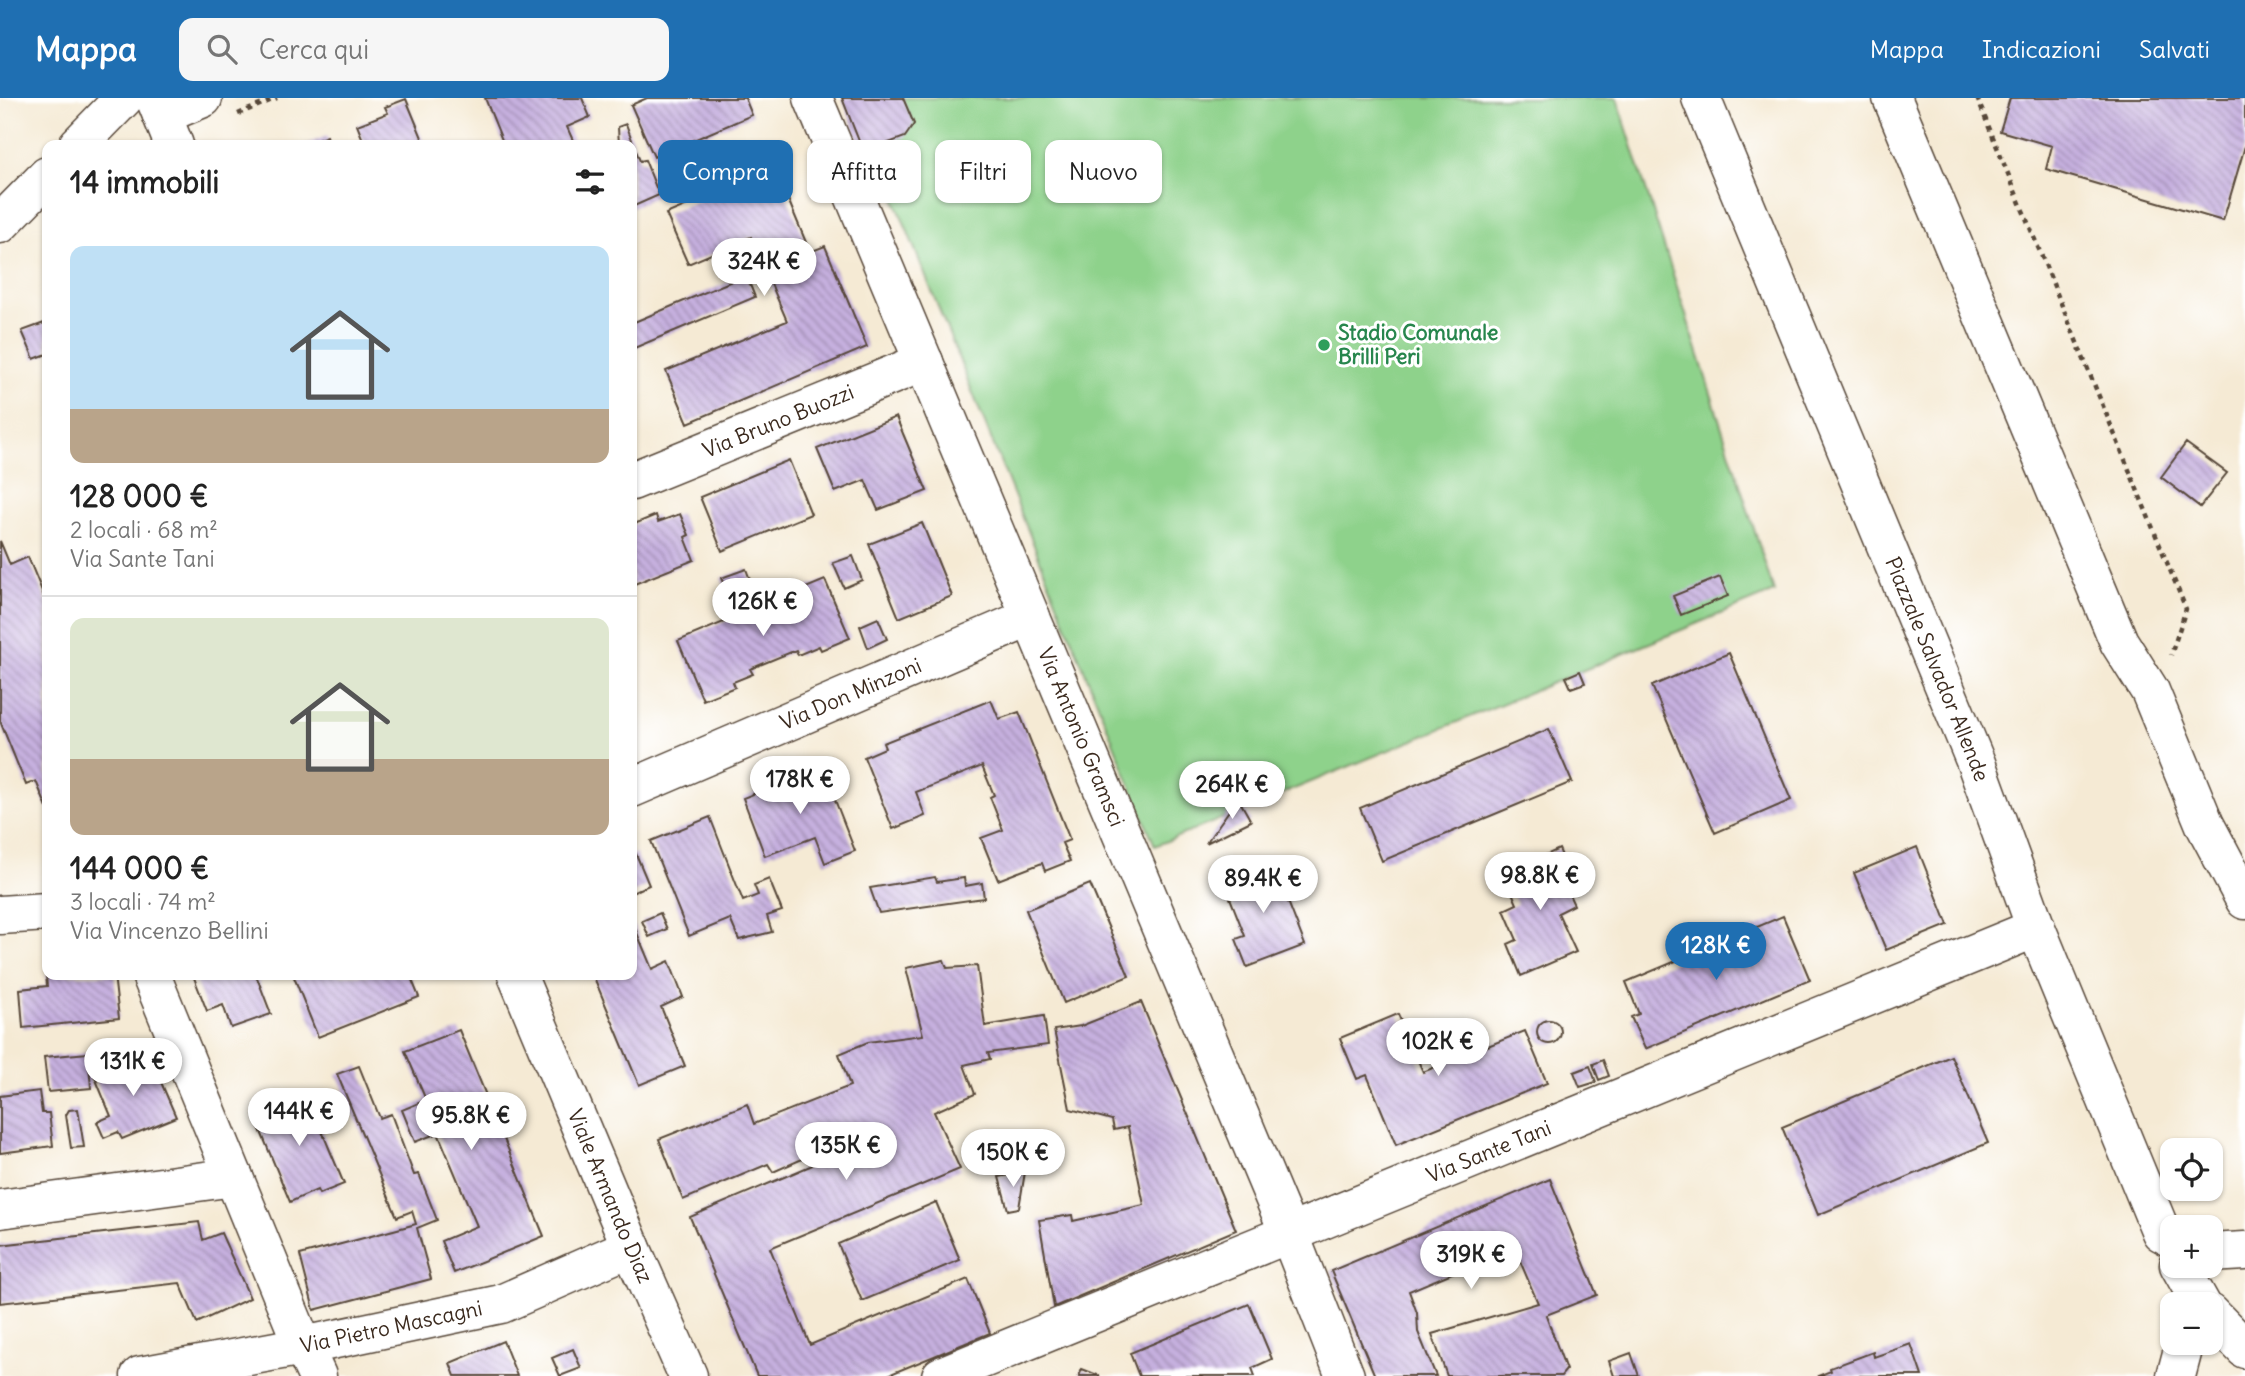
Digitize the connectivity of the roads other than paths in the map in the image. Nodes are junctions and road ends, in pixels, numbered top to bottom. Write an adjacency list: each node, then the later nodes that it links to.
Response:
1 (124, 98): 7 (street)
2 (203, 98): 6 (street)
3 (813, 98): 10 (street, Via Antonio Gramsci)
4 (1701, 98): 17 (street, Piazzale Salvador Allende)
5 (1892, 98): 14 (street)
6 (164, 119)
7 (83, 140)
8 (42, 181): 9 (street)
9 (0, 224)
10 (924, 362): 11 (street, Via Bruno Buozzi); 12 (street, Via Antonio Gramsci)
11 (637, 479)
12 (1031, 617): 13 (street, Via Don Minzoni); 23 (street, Via Antonio Gramsci)
13 (637, 786)
14 (2245, 900)
15 (42, 912): 16 (street)
16 (0, 915)
17 (2036, 929): 22 (street, Piazzale Salvador Allende); 23 (street, Via Sante Tani)
18 (153, 980): 20 (street)
19 (519, 980): 24 (street, Viale Armando Diaz)
20 (234, 1177): 21 (street); 30 (street)
21 (0, 1209)
22 (2160, 1222)
23 (1289, 1233): 33 (street, Via Sante Tani); 34 (street, Via Antonio Gramsci)
24 (631, 1247): 30 (street, Via Pietro Mascagni); 32 (street, Viale Armando Diaz)
25 (2245, 1251): 26 (street)
26 (2223, 1252)
27 (2223, 1327): 28 (street)
28 (2245, 1349)
29 (2182, 1355): 35 (street)
30 (310, 1361): 31 (street, Via Pietro Mascagni)
31 (140, 1376)
32 (688, 1376)
33 (941, 1376)
34 (1345, 1376)
35 (2176, 1376)

